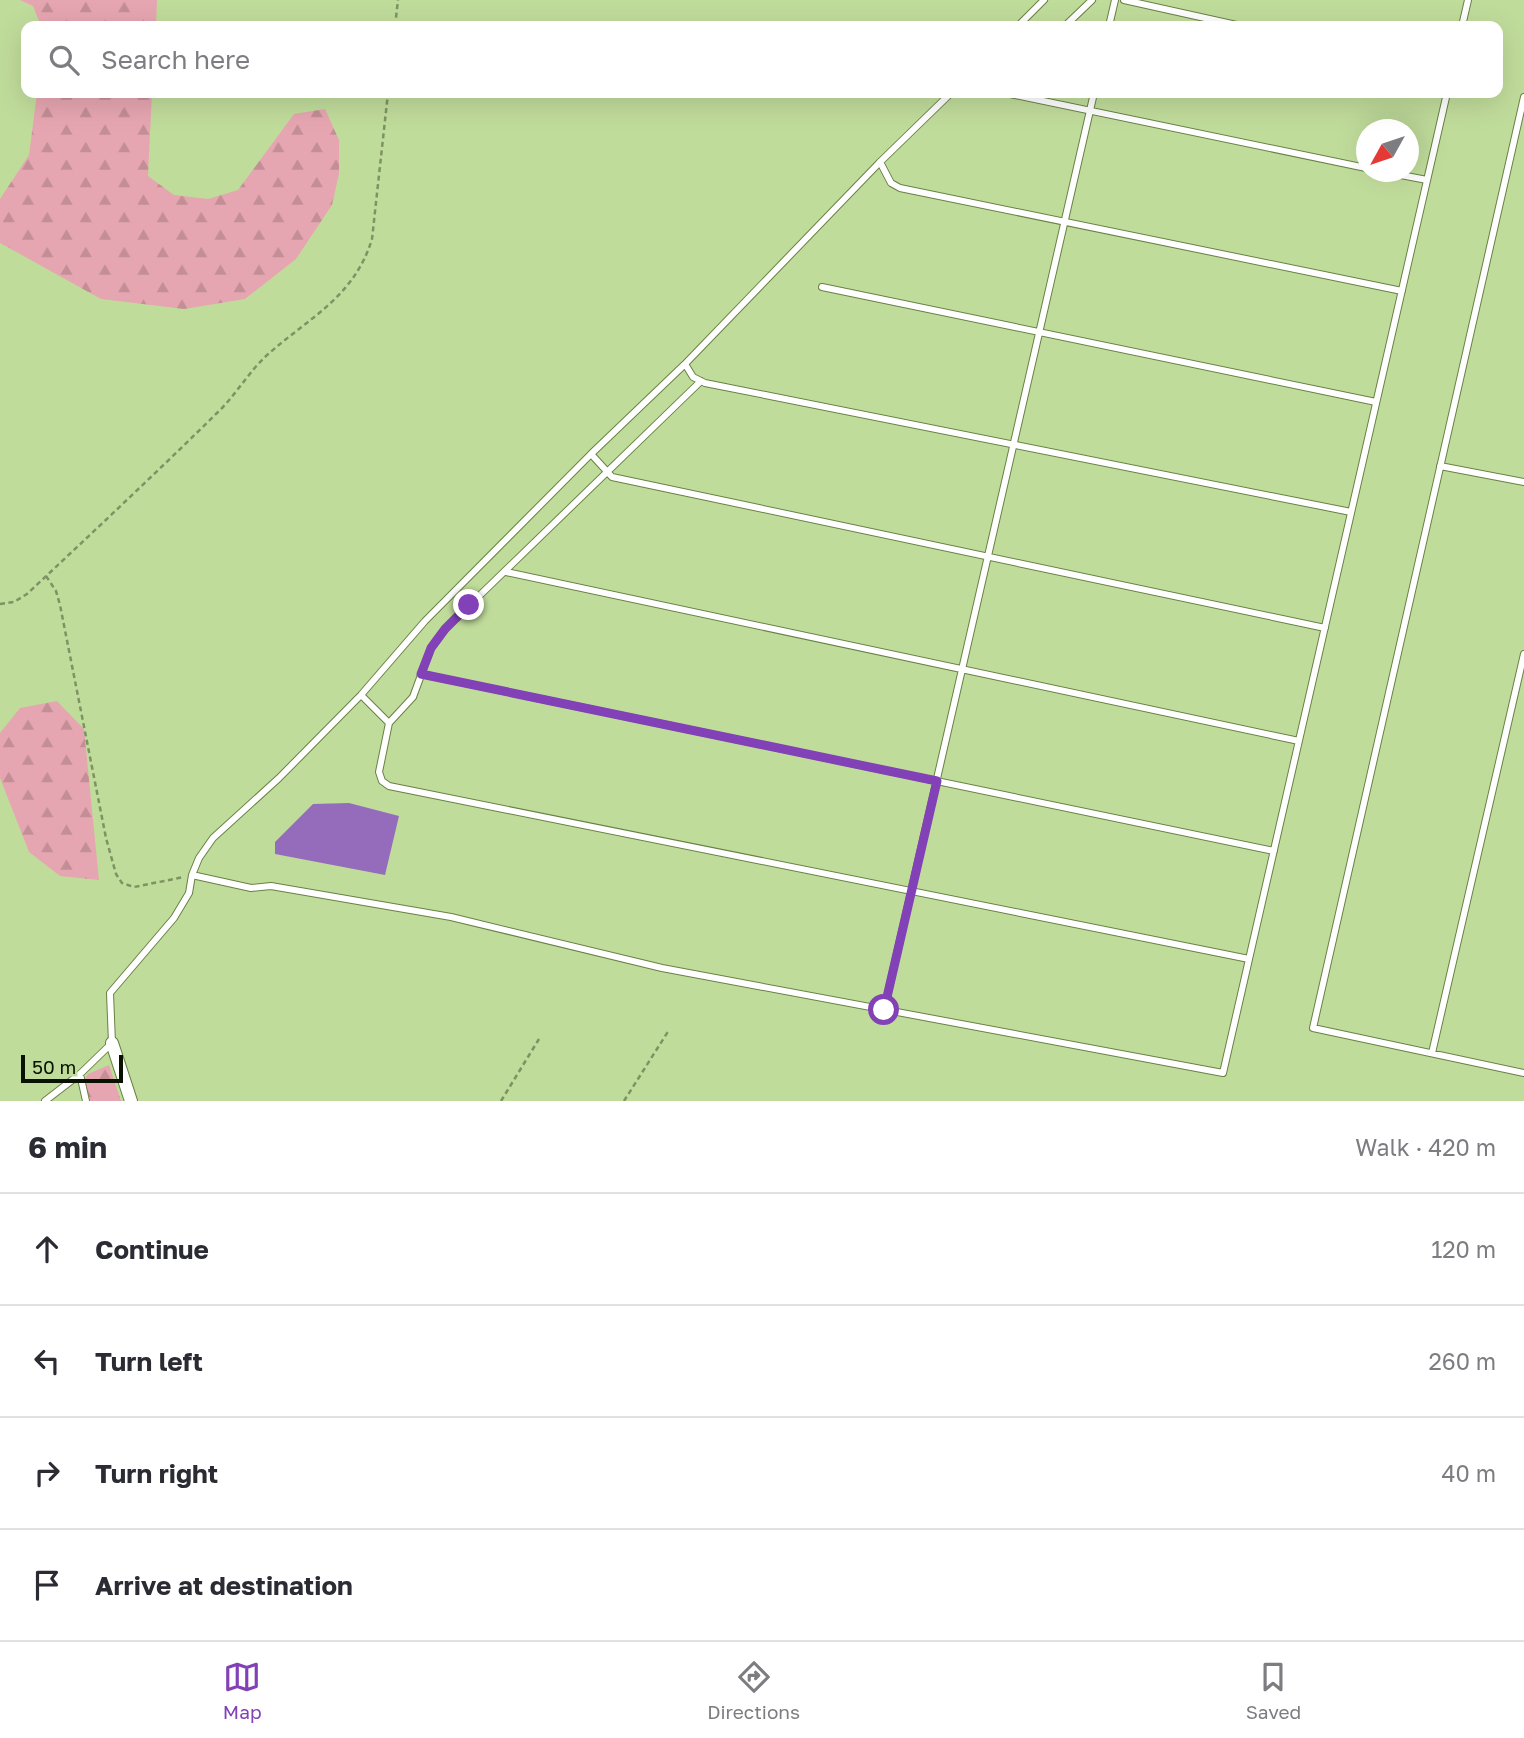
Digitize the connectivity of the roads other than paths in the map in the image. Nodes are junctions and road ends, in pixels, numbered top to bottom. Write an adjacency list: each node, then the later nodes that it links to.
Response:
1 (1044, 0): 6 (lane)
2 (1092, 0): 7 (lane)
3 (1115, 0): 8 (lane)
4 (1124, 0): 9 (lane)
5 (1468, 0): 10 (lane)
6 (1023, 21)
7 (1070, 21)
8 (1110, 21)
9 (1218, 21)
10 (1463, 21)
11 (1524, 97): 30 (lane)
12 (946, 98): 17 (lane)
13 (1029, 98): 16 (lane)
14 (1093, 98): 16 (lane)
15 (1446, 98): 20 (lane)
16 (1090, 111): 18 (lane); 21 (lane)
17 (880, 162): 21 (lane); 25 (lane)
18 (1356, 166)
19 (1419, 178): 20 (lane)
20 (1427, 180): 23 (lane)
21 (1064, 222): 23 (lane); 24 (lane)
22 (822, 287): 24 (lane)
23 (1402, 290): 27 (lane)
24 (1039, 332): 27 (lane); 28 (lane)
25 (685, 363): 26 (lane); 29 (lane)
26 (701, 381): 28 (lane); 31 (lane)
27 (1376, 402): 33 (lane)
28 (1013, 444): 33 (lane); 34 (lane)
29 (591, 454): 31 (lane); 40 (lane)
30 (1440, 466): 32 (lane); 50 (lane)
31 (607, 472): 34 (lane); 35 (lane)
32 (1524, 482)
33 (1351, 512): 36 (lane)
34 (988, 556): 36 (lane); 38 (lane)
35 (506, 572): 38 (lane); 39 (lane)
36 (1325, 628): 42 (lane)
37 (1524, 654): 50 (lane)
38 (962, 669): 42 (lane); 43 (lane)
39 (421, 674): 41 (lane); 43 (lane)
40 (361, 695): 41 (lane); 45 (lane)
41 (389, 723): 46 (lane)
42 (1299, 741): 44 (lane)
43 (937, 781): 44 (lane); 46 (lane)
44 (1274, 850): 47 (lane)
45 (192, 875): 48 (lane); 49 (lane)
46 (912, 890): 47 (lane); 48 (lane)
47 (1249, 959): 48 (lane)
48 (884, 1010)
49 (112, 1043): 52 (lane); 55 (street)
50 (1432, 1053): 51 (lane)
51 (1524, 1073)
52 (80, 1074): 53 (lane); 54 (lane)
53 (45, 1101)
54 (86, 1101)
55 (131, 1101)

